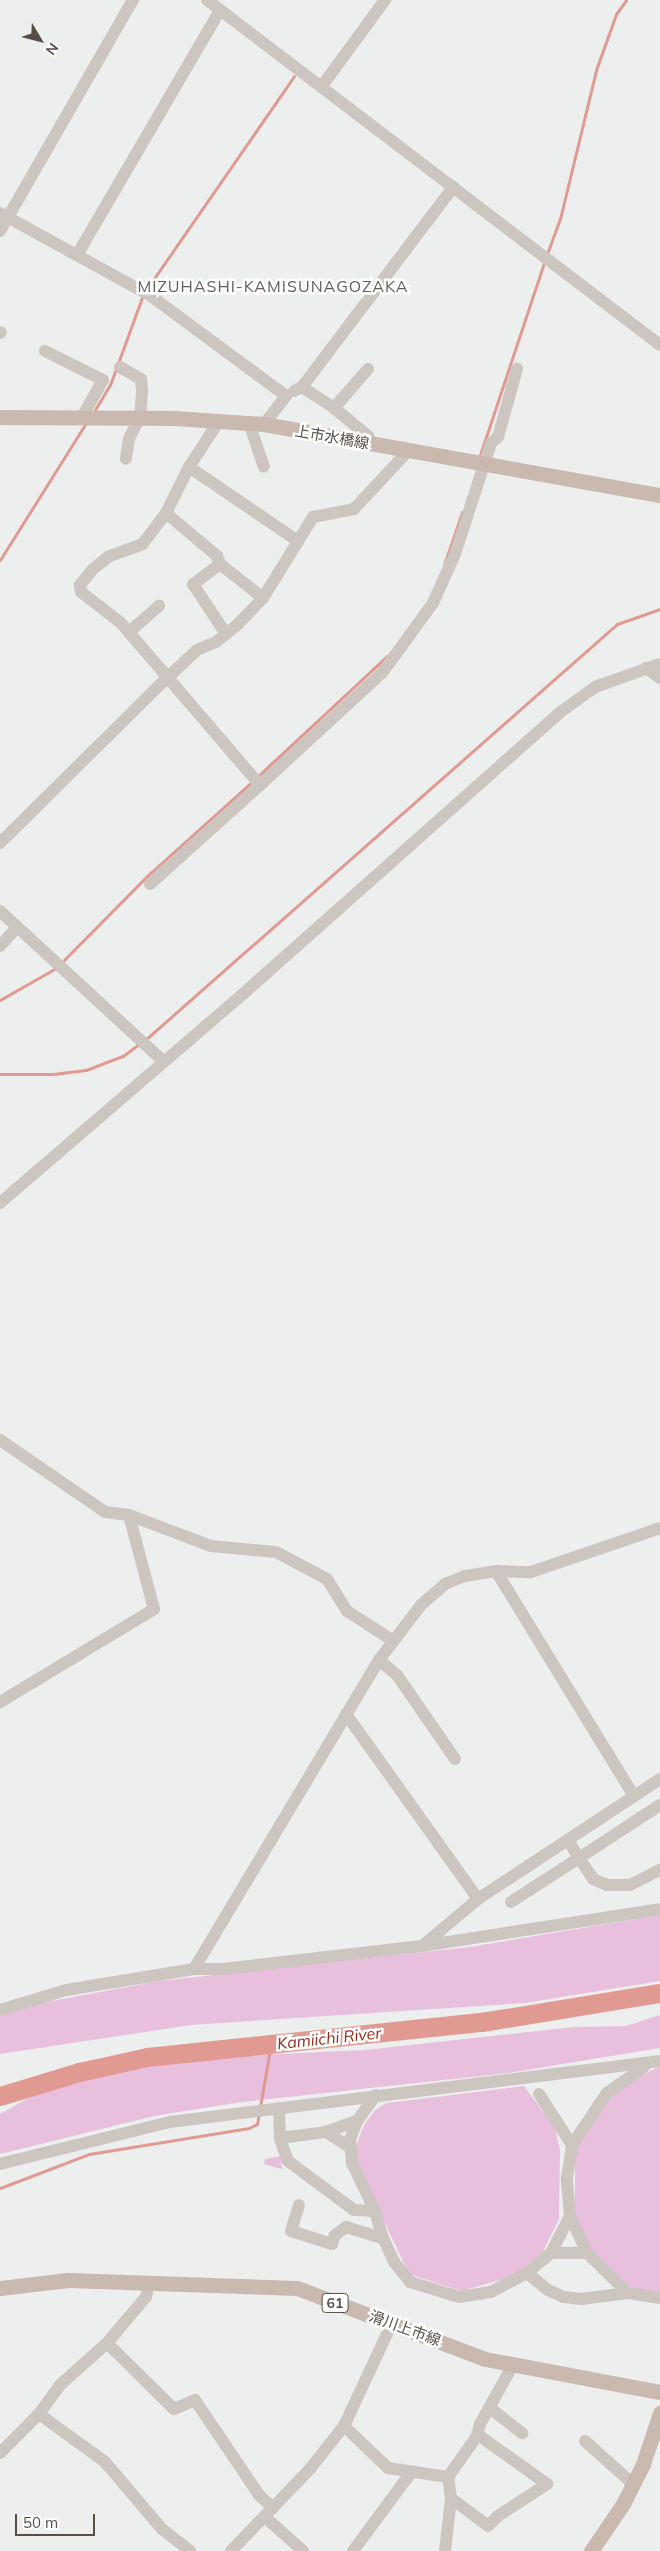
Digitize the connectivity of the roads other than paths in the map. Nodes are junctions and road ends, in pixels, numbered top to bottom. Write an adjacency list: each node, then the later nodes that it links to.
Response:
1 (133, 0): 7 (street)
2 (207, 0): 4 (street)
3 (385, 0): 5 (street)
4 (220, 10): 5 (street); 9 (street)
5 (322, 86): 6 (street)
6 (453, 187): 10 (street); 15 (street)
7 (4, 215): 8 (street); 9 (street)
8 (0, 230)
9 (77, 255): 16 (street)
10 (660, 345)
11 (45, 351): 19 (street)
12 (120, 367): 20 (street)
13 (368, 369): 17 (street)
14 (517, 369): 26 (street)
15 (302, 387): 16 (street); 17 (street)
16 (286, 396): 22 (street)
17 (334, 408): 23 (street)
18 (0, 417): 19 (main road, 上市水橋線)
19 (82, 417): 20 (main road, 上市水橋線)
20 (140, 417): 21 (main road, 上市水橋線); 25 (street)
21 (219, 421): 22 (main road, 上市水橋線); 27 (street)
22 (256, 424): 23 (main road, 上市水橋線); 28 (street)
23 (372, 444): 24 (main road, 上市水橋線)
24 (408, 450): 26 (main road, 上市水橋線); 31 (street)
25 (126, 460)
26 (483, 463): 29 (main road, 上市水橋線); 41 (street)
27 (189, 467): 30 (street); 31 (street)
28 (264, 467)
29 (660, 496)
30 (166, 513): 32 (street); 35 (street)
31 (298, 541): 33 (street)
32 (220, 564): 33 (street); 36 (street)
33 (263, 598): 36 (street)
34 (159, 606): 35 (street)
35 (129, 632): 40 (street)
36 (226, 634): 40 (street)
37 (660, 664): 38 (street)
38 (646, 668): 39 (street); 47 (street)
39 (660, 678)
40 (166, 679): 41 (street); 42 (street)
41 (260, 785): 43 (street)
42 (0, 843)
43 (150, 884)
44 (0, 911): 45 (street)
45 (17, 927): 46 (street); 47 (street)
46 (0, 946)
47 (163, 1061): 48 (street)
48 (0, 1203)
49 (0, 1440): 50 (street)
50 (129, 1515): 53 (street); 55 (street)
51 (660, 1528): 52 (street)
52 (496, 1571): 53 (street); 59 (street)
53 (392, 1640): 54 (street)
54 (379, 1660): 56 (street); 57 (street)
55 (0, 1702)
56 (346, 1714): 64 (street); 68 (street)
57 (455, 1759)
58 (660, 1779): 59 (street)
59 (634, 1796): 61 (street)
60 (660, 1805): 62 (street)
61 (568, 1840): 62 (street); 64 (street)
62 (579, 1858): 63 (street); 65 (street)
63 (660, 1870)
64 (478, 1899): 67 (street)
65 (511, 1902)
66 (660, 1909): 67 (street)
67 (422, 1946): 68 (street)
68 (194, 1969): 69 (street)
69 (0, 2010)
70 (656, 2062): 72 (street); 77 (street)
71 (539, 2094): 77 (street)
72 (376, 2095): 73 (street); 74 (street)
73 (279, 2108): 76 (street); 79 (street)
74 (358, 2121): 75 (street); 78 (street)
75 (326, 2132): 76 (street); 78 (street)
76 (280, 2138): 81 (street)
77 (572, 2145): 82 (street)
78 (351, 2148): 81 (street)
79 (0, 2164)
80 (299, 2205): 83 (street)
81 (375, 2211): 83 (street)
82 (570, 2216): 84 (street); 85 (street)
83 (382, 2238): 86 (street)
84 (551, 2253): 85 (street); 86 (street)
85 (587, 2253): 89 (street)
86 (527, 2273): 89 (street)
87 (150, 2282): 88 (main road, 滑川上市線 / 61); 91 (main road, 滑川上市線 / 61); 92 (street)
88 (0, 2288)
89 (628, 2293): 90 (street)
90 (660, 2298)
91 (392, 2323): 93 (main road, 滑川上市線 / 61); 98 (street)
92 (107, 2343): 97 (street); 107 (street)
93 (514, 2365): 94 (main road, 滑川上市線 / 61); 95 (street)
94 (660, 2392)
95 (490, 2408): 99 (street); 100 (street)
96 (660, 2413): 105 (main road)
97 (39, 2414): 102 (street); 108 (street)
98 (344, 2426): 103 (street); 107 (street)
99 (522, 2433)
100 (478, 2434): 104 (street); 106 (street)
101 (585, 2440): 105 (street)
102 (0, 2453)
103 (410, 2474): 104 (street); 111 (street)
104 (448, 2477): 106 (street)
105 (633, 2484): 113 (main road)
106 (450, 2498): 112 (street)
107 (269, 2513): 109 (street); 110 (street)
108 (190, 2551)
109 (231, 2551)
110 (303, 2551)
111 (353, 2551)
112 (445, 2551)
113 (591, 2551)

